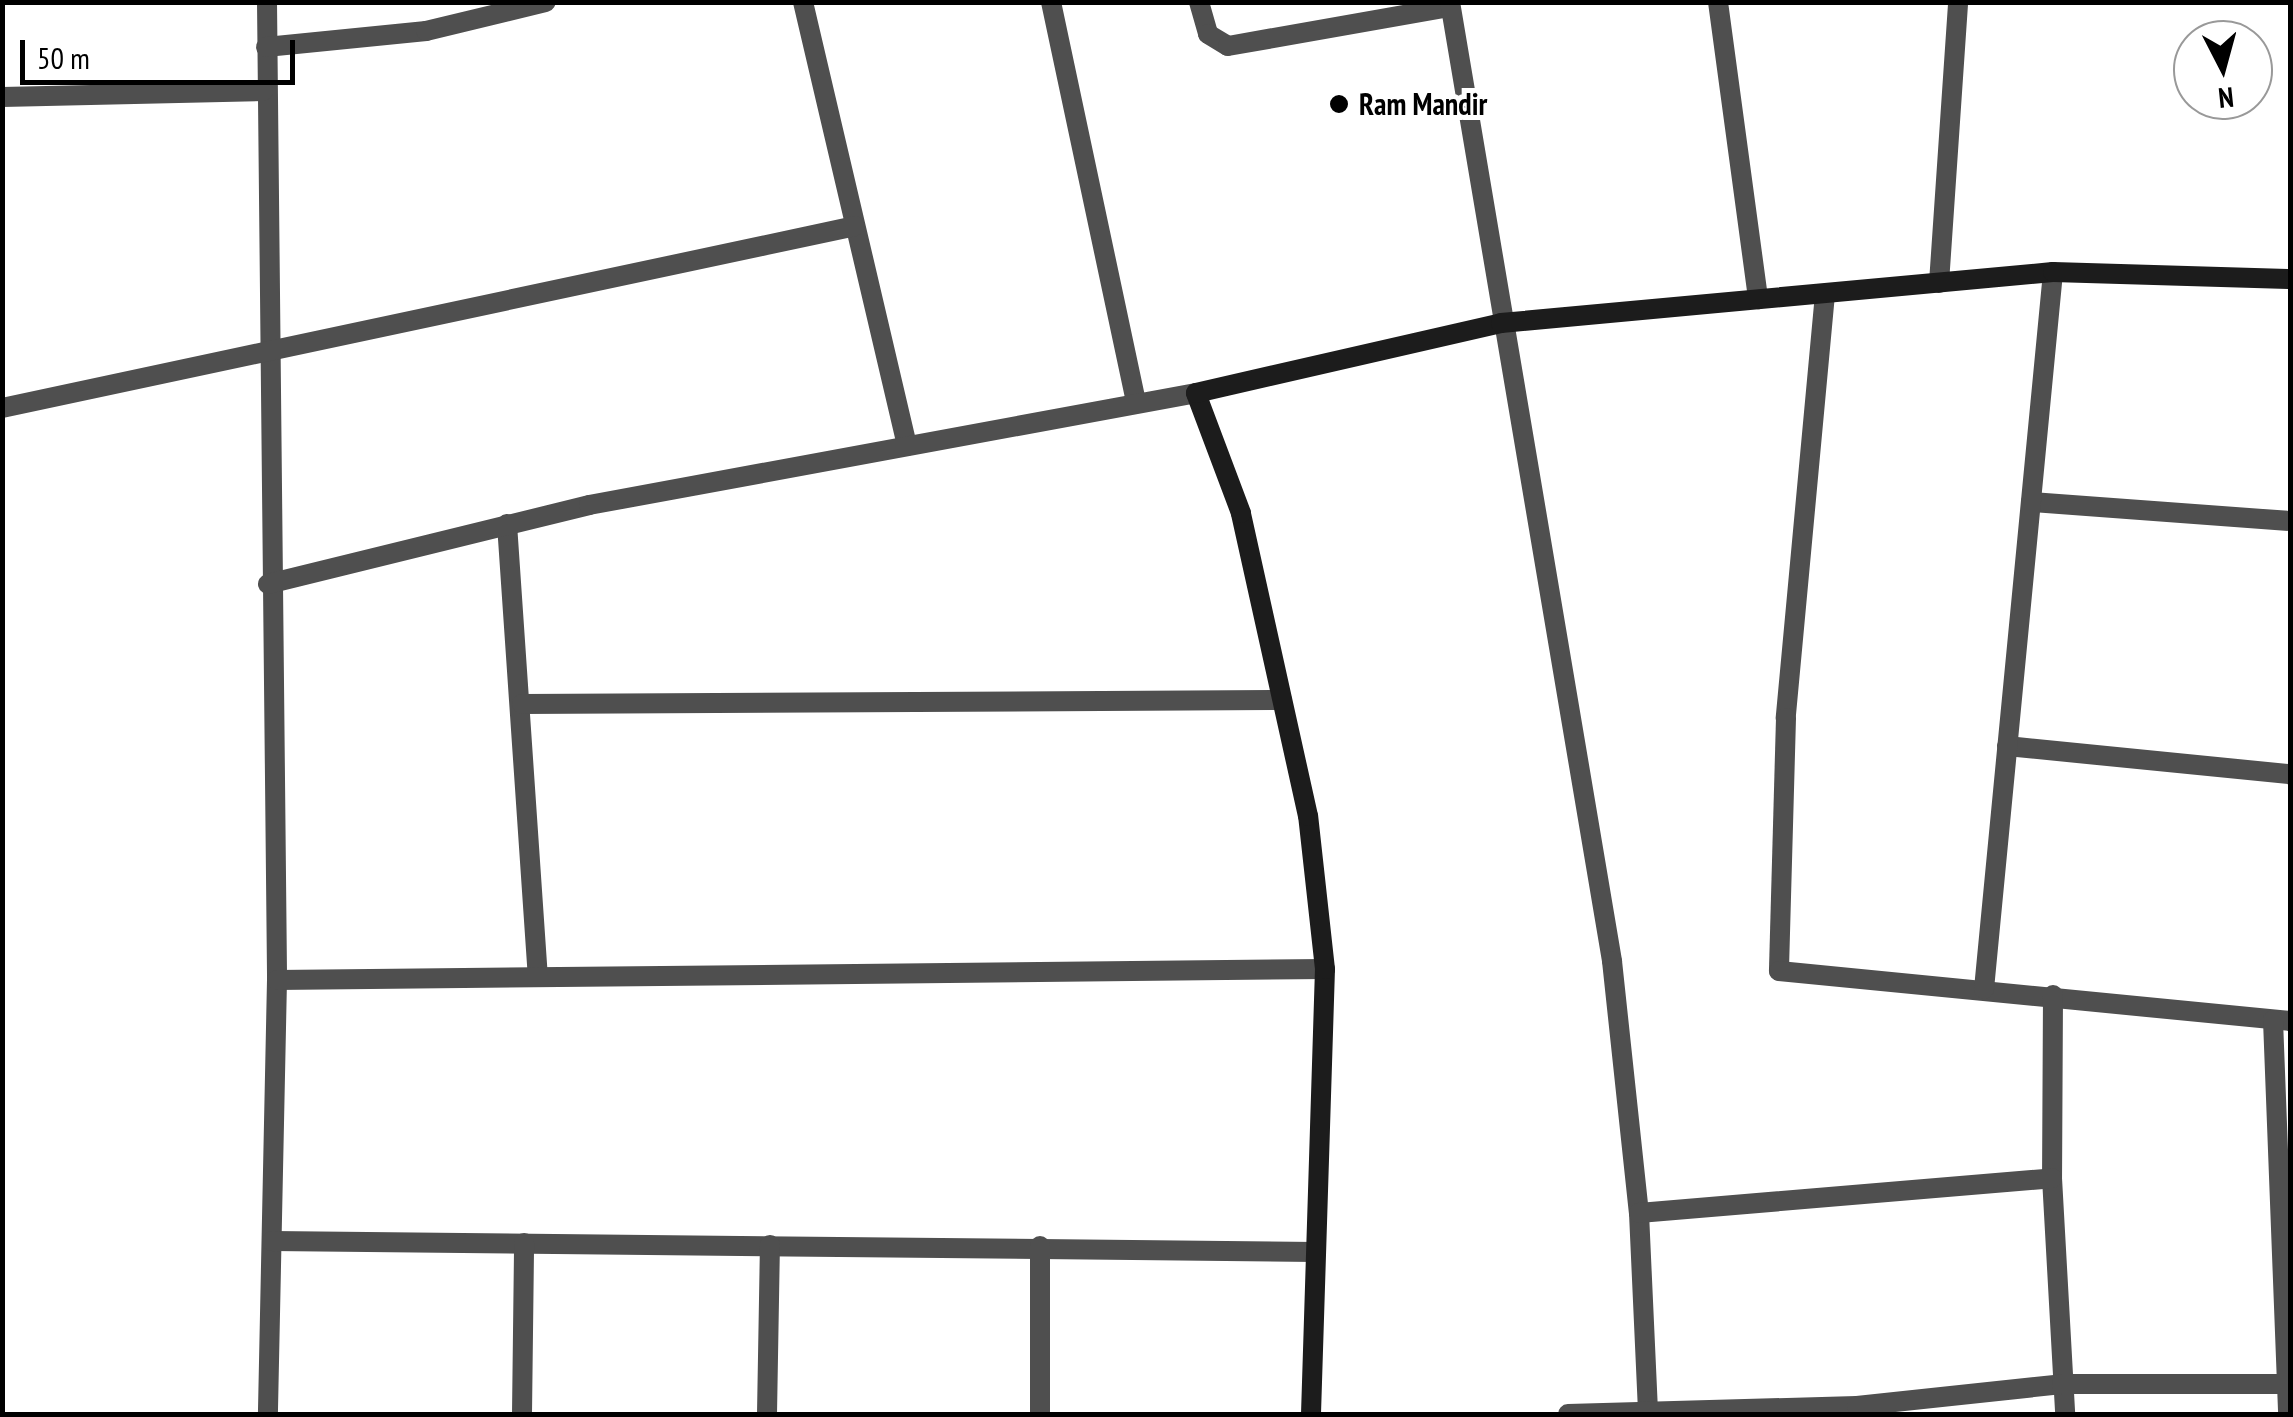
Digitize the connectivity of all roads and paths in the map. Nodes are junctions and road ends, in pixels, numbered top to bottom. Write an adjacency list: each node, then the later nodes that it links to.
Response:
1 (267, 2): 9 (street)
2 (546, 2): 9 (street)
3 (802, 2): 12 (street)
4 (1051, 2): 21 (street)
5 (1199, 2): 8 (street)
6 (1718, 2): 17 (street)
7 (1958, 2): 15 (street)
8 (1450, 5): 18 (street)
9 (266, 47): 10 (street)
10 (263, 92): 11 (street); 19 (street)
11 (2, 97)
12 (855, 226): 19 (street); 23 (street)
13 (2053, 272): 14 (street); 15 (street); 24 (street)
14 (2290, 279)
15 (1939, 283): 16 (street)
16 (1825, 294): 17 (street); 35 (street)
17 (1758, 299): 18 (street)
18 (1501, 323): 20 (street); 39 (street)
19 (275, 348): 22 (street); 27 (street)
20 (1196, 393): 21 (street); 28 (street)
21 (1136, 403): 23 (street)
22 (2, 408)
23 (907, 446): 26 (street)
24 (2031, 502): 25 (street); 30 (street)
25 (2290, 520)
26 (508, 524): 27 (street); 29 (street)
27 (268, 584): 34 (street)
28 (1282, 700): 29 (street); 32 (street)
29 (522, 704): 33 (street)
30 (2008, 746): 31 (street); 35 (street)
31 (2290, 774)
32 (1324, 970): 33 (street); 44 (street)
33 (538, 978): 34 (street)
34 (276, 980): 40 (street)
35 (1984, 989): 36 (street)
36 (2053, 995): 37 (street); 38 (street)
37 (2282, 1020): 46 (street)
38 (2052, 1178): 39 (street); 45 (street)
39 (1639, 1213): 48 (street)
40 (272, 1241): 41 (street); 49 (street)
41 (524, 1243): 42 (street); 50 (street)
42 (770, 1244): 43 (street); 51 (street)
43 (1040, 1246): 44 (street); 52 (street)
44 (1315, 1252): 53 (street)
45 (2062, 1384): 46 (street); 47 (street); 55 (street)
46 (2289, 1384): 56 (street)
47 (1857, 1410): 48 (street)
48 (1648, 1413): 54 (street)
49 (268, 1414)
50 (522, 1414)
51 (767, 1414)
52 (1040, 1414)
53 (1311, 1414)
54 (1568, 1414)
55 (2065, 1414)
56 (2288, 1414)

